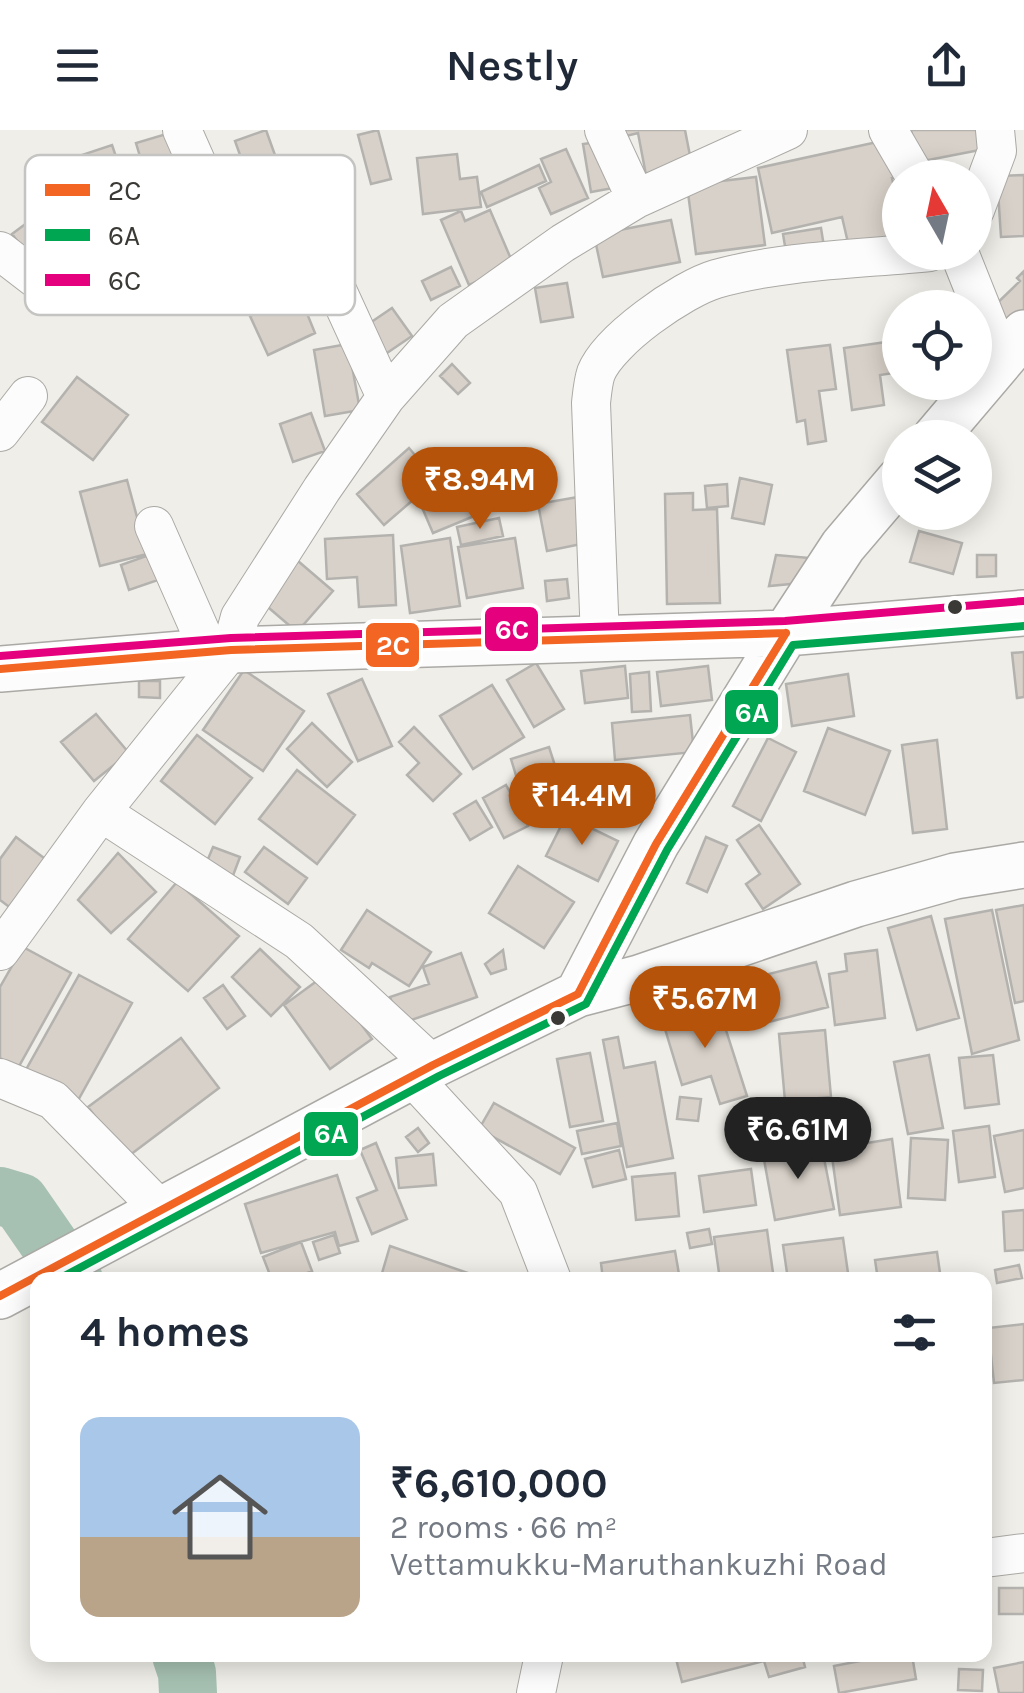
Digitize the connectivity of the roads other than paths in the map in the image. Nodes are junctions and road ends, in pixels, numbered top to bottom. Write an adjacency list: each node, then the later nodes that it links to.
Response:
1 (182, 130): 6 (street)
2 (604, 130): 9 (street)
3 (888, 130): 7 (street)
4 (996, 130): 8 (street)
5 (782, 131): 9 (street)
6 (193, 155)
7 (906, 160)
8 (992, 164)
9 (636, 199): 17 (street)
10 (0, 252): 13 (street)
11 (882, 257): 24 (street)
12 (970, 270): 15 (street)
13 (25, 271)
14 (348, 315): 17 (street)
15 (1013, 346): 18 (main road)
16 (28, 396): 19 (street)
17 (386, 397): 25 (street)
18 (950, 420)
19 (0, 432)
20 (882, 499): 23 (main road)
21 (154, 526): 25 (street)
22 (1024, 613): 23 (main road)
23 (786, 633): 24 (main road); 30 (main road)
24 (600, 640): 25 (main road)
25 (220, 650): 26 (main road); 27 (street)
26 (0, 669)
27 (101, 812): 29 (street); 31 (street)
28 (1024, 865): 30 (main road)
29 (0, 951)
30 (578, 994): 31 (main road)
31 (423, 1071): 33 (main road); 35 (street)
32 (0, 1078): 33 (street)
33 (155, 1216): 34 (main road)
34 (46, 1272)
35 (549, 1272)
36 (30, 1281): 37 (main road)
37 (0, 1296)
38 (1024, 1554): 39 (street)
39 (992, 1557)
40 (543, 1662): 41 (street)
41 (536, 1693)

